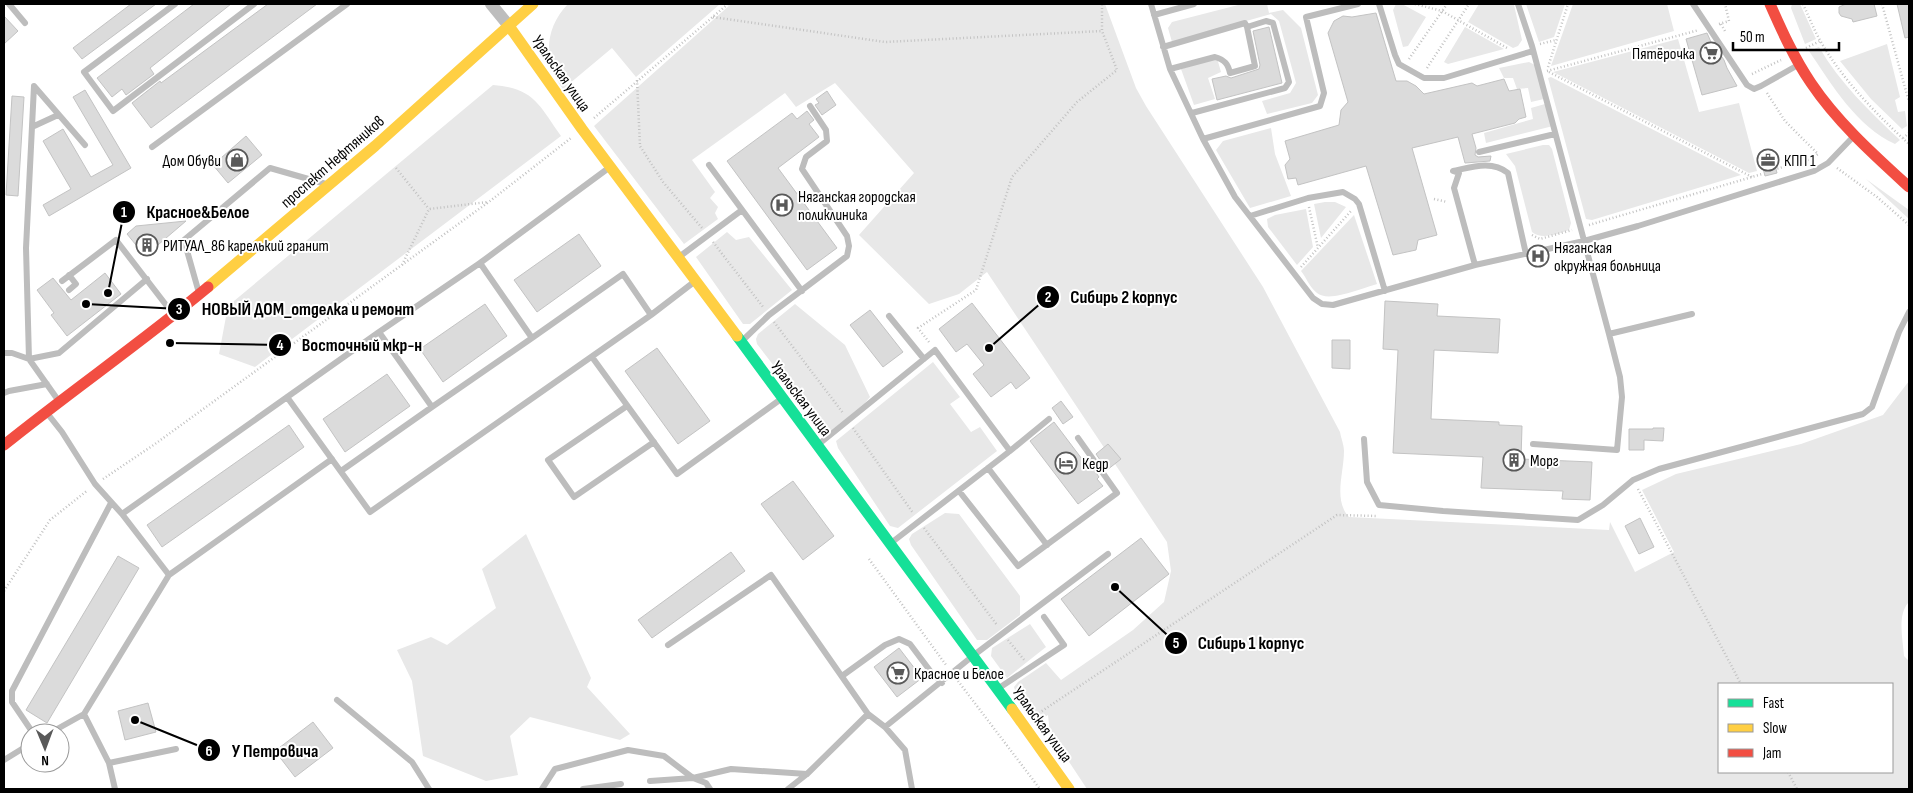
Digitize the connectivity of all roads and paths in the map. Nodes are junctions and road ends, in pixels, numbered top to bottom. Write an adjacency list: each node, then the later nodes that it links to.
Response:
1 (9, 4): 27 (lane)
2 (175, 4): 3 (lane)
3 (254, 4)
4 (347, 4): 59 (lane)
5 (491, 4): 29 (street)
6 (533, 4): 29 (street, проспект Нефтяников)
7 (728, 4): 25 (path)
8 (1102, 4): 32 (path)
9 (1151, 4): 24 (lane)
10 (1194, 4): 24 (lane)
11 (1358, 4): 56 (lane)
12 (1380, 4): 39 (lane)
13 (1415, 4): 23 (path)
14 (1447, 4): 23 (path)
15 (1468, 4): 26 (path)
16 (1518, 4): 36 (lane)
17 (1568, 4): 33 (path)
18 (1694, 4): 31 (lane)
19 (1725, 4): 28 (path)
20 (1770, 4): 38 (street)
21 (1803, 4): 55 (path)
22 (1882, 4): 46 (path)
23 (1442, 11): 26 (path); 39 (path)
24 (1154, 15): 35 (lane)
25 (713, 17): 32 (path); 44 (path)
26 (1459, 21): 37 (path); 43 (path)
27 (25, 23)
28 (1721, 24): 31 (path); 34 (path)
29 (509, 26): 51 (street, Уральская улица); 69 (street, проспект Нефтяников)
30 (1247, 27): 35 (lane); 40 (lane); 48 (lane)
31 (1708, 27): 41 (path); 45 (lane)
32 (1102, 31): 108 (path)
33 (1556, 40): 36 (path); 41 (path)
34 (1731, 40)
35 (1163, 46): 40 (lane)
36 (1532, 49): 37 (lane); 53 (lane)
37 (1515, 56): 43 (lane)
38 (1798, 65): 45 (lane); 54 (street)
39 (1404, 67): 43 (lane)
40 (1170, 69): 48 (lane)
41 (1547, 71): 68 (path)
42 (1751, 74): 45 (path)
43 (1422, 76)
44 (637, 80): 51 (path); 81 (path)
45 (1761, 86): 61 (path)
46 (1909, 102)
47 (810, 106): 95 (lane)
48 (1192, 113): 56 (lane)
49 (58, 115): 50 (lane); 50 (lane); 58 (lane)
50 (32, 127): 111 (lane)
51 (582, 129): 64 (street, Уральская улица); 73 (path)
52 (1909, 133): 55 (path)
53 (1555, 134): 60 (lane); 80 (lane)
54 (1854, 136): 62 (lane); 70 (street)
55 (1903, 138): 57 (path)
56 (1204, 139): 78 (lane)
57 (1909, 144)
58 (85, 145)
59 (152, 147)
60 (1479, 152)
61 (1818, 154): 62 (path); 66 (path)
62 (1829, 162): 79 (path); 82 (lane)
63 (709, 165): 76 (lane)
64 (610, 167): 85 (street, Уральская улица); 86 (lane)
65 (396, 168): 75 (path)
66 (1776, 169)
67 (1762, 174): 68 (path)
68 (1752, 177): 80 (path)
69 (329, 185): 97 (street, проспект Нефтяников); 97 (lane)
70 (1909, 187)
71 (1308, 198): 78 (lane); 83 (path); 96 (lane)
72 (1434, 199): 74 (path)
73 (490, 202): 75 (path); 87 (path)
74 (1453, 203)
75 (429, 209): 87 (path)
76 (742, 210): 81 (lane); 95 (lane)
77 (1352, 210): 83 (path)
78 (1250, 216): 89 (lane)
79 (1909, 225)
80 (1580, 227): 82 (lane)
81 (708, 235): 85 (lane); 102 (path)
82 (1584, 240): 84 (lane); 105 (lane)
83 (1318, 249): 89 (path)
84 (1526, 254): 88 (lane); 88 (lane)
85 (678, 258): 93 (street, Уральская улица)
86 (480, 263): 104 (lane); 106 (lane)
87 (402, 265): 134 (path)
88 (1475, 265): 96 (lane)
89 (1295, 274): 96 (lane)
90 (69, 276): 91 (lane); 92 (lane); 94 (lane)
91 (147, 279): 100 (lane); 111 (lane)
92 (62, 281)
93 (696, 281): 101 (lane); 107 (street, Уральская улица)
94 (69, 290)
95 (802, 291): 102 (lane)
96 (1385, 291)
97 (199, 294): 100 (street, проспект Нефтяников)
98 (1909, 312): 133 (lane)
99 (1692, 314): 105 (lane)
100 (174, 315): 117 (street, проспект Нефтяников)
101 (652, 315): 106 (lane); 110 (lane)
102 (769, 315): 107 (lane); 121 (path)
103 (889, 316): 112 (lane)
104 (379, 332): 115 (lane); 119 (lane)
105 (1609, 334): 126 (lane)
106 (532, 338): 119 (lane)
107 (740, 342): 116 (street, Уральская улица)
108 (935, 350): 112 (lane); 129 (lane)
109 (4, 353): 111 (lane)
110 (592, 356): 118 (lane); 132 (lane)
111 (29, 359): 113 (lane)
112 (924, 359): 121 (lane)
113 (47, 384): 114 (lane); 117 (lane)
114 (4, 393)
115 (288, 397): 130 (lane); 137 (lane)
116 (782, 398): 125 (lane); 128 (street, Уральская улица)
117 (61, 400): 120 (street, проспект Нефтяников)
118 (627, 406): 125 (lane); 125 (lane)
119 (432, 407): 132 (lane)
120 (46, 412): 127 (street, проспект Нефтяников); 134 (lane)
121 (848, 420): 128 (lane); 139 (path)
122 (1050, 420): 129 (lane)
123 (1078, 438): 141 (lane)
124 (1364, 439): 133 (lane)
125 (654, 442)
126 (1533, 444)
127 (4, 445)
128 (818, 445): 140 (street, Уральская улица)
129 (1010, 451): 131 (lane)
130 (332, 459): 132 (lane); 143 (lane)
131 (988, 468): 135 (lane); 141 (lane)
132 (341, 471)
133 (1633, 480): 152 (path)
134 (95, 484): 136 (lane); 144 (path)
135 (959, 491): 139 (lane); 141 (lane)
136 (112, 503): 137 (lane); 157 (lane)
137 (122, 514): 143 (lane)
138 (1383, 516): 159 (path)
139 (919, 521): 140 (lane); 146 (path)
140 (890, 543): 148 (street, Уральская улица)
141 (1047, 545)
142 (1108, 554): 146 (lane)
143 (169, 576): 155 (lane)
144 (4, 591)
145 (1044, 617): 149 (lane)
146 (1004, 633): 148 (lane); 149 (path)
147 (668, 645): 150 (lane)
148 (974, 655): 151 (lane); 153 (street, Уральская улица)
149 (1030, 668): 153 (lane)
150 (842, 676): 151 (lane); 156 (lane)
151 (942, 683): 160 (lane)
152 (1740, 683)
153 (998, 689): 159 (street, Уральская улица)
154 (337, 700): 172 (lane)
155 (84, 714): 158 (lane); 164 (lane)
156 (868, 714): 160 (lane); 166 (lane)
157 (26, 723)
158 (68, 723)
159 (1023, 724): 170 (street, Уральская улица)
160 (885, 727): 177 (lane)
161 (176, 749): 164 (lane)
162 (20, 750): 163 (lane)
163 (4, 760)
164 (109, 763): 171 (lane)
165 (1789, 773): 178 (path)
166 (808, 774): 167 (lane); 176 (lane)
167 (693, 778): 168 (lane); 173 (lane); 175 (lane)
168 (650, 781)
169 (621, 784): 174 (lane)
170 (1066, 788)
171 (115, 789)
172 (429, 789)
173 (542, 789)
174 (583, 789)
175 (710, 789)
176 (788, 789)
177 (912, 789)
178 (1797, 789)

